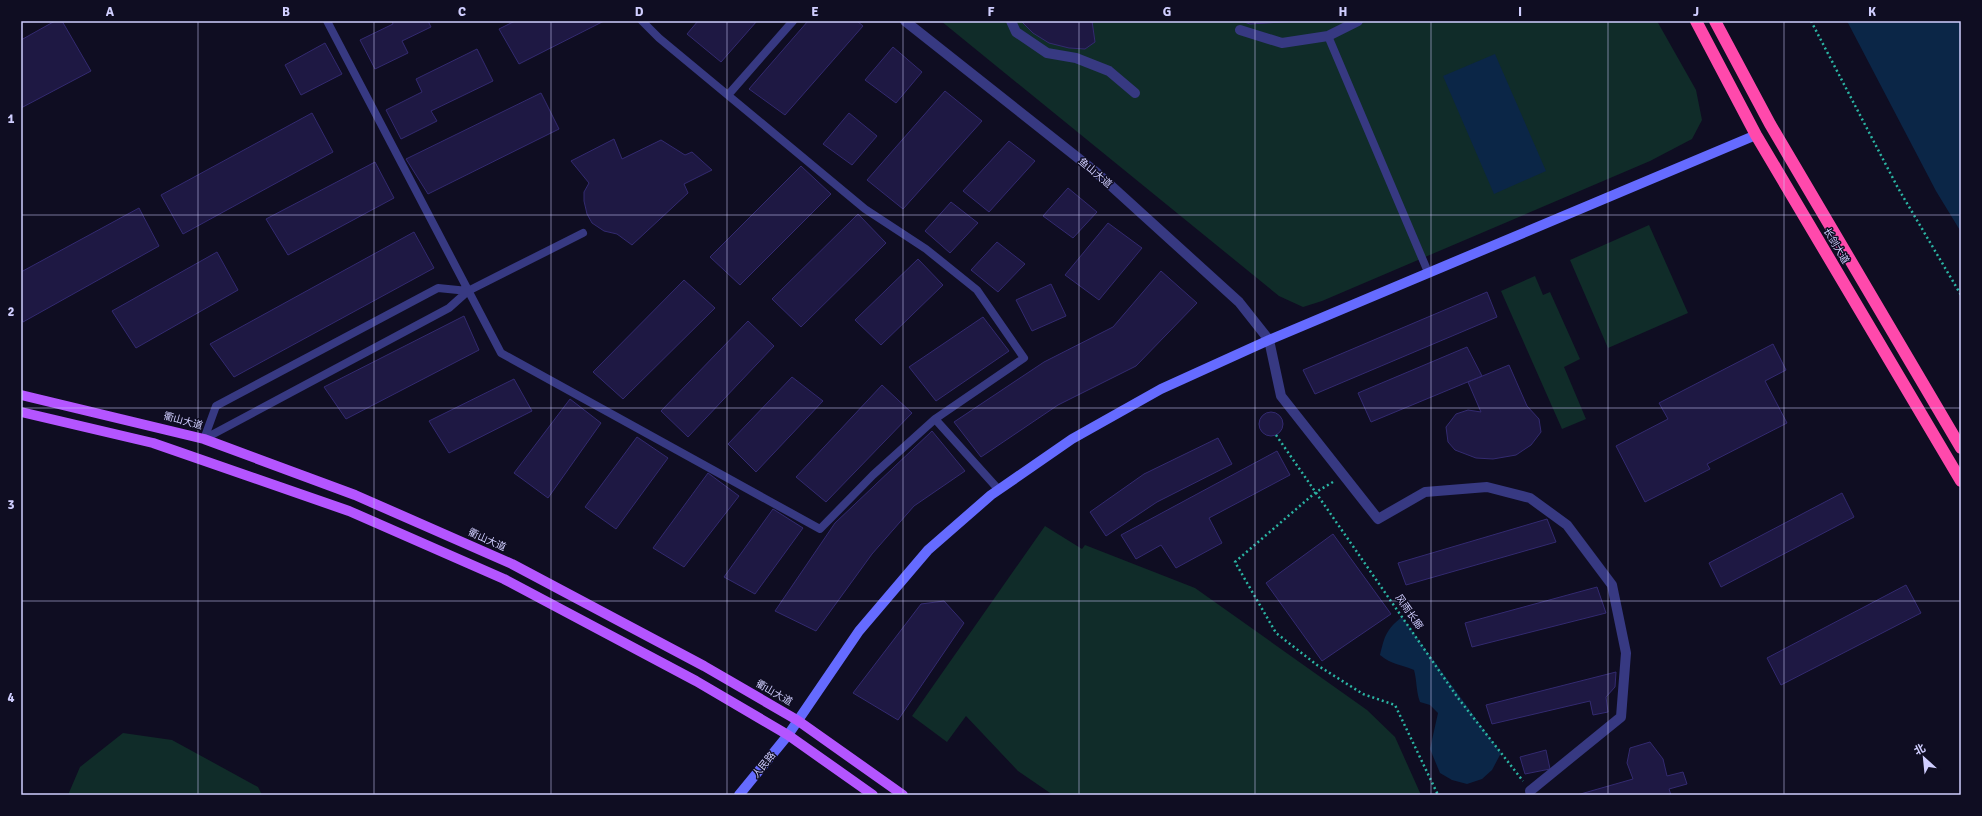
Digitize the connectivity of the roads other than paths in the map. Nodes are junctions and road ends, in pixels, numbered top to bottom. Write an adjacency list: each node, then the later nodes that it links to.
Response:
1 (327, 21): 16 (lane)
2 (642, 21): 12 (lane)
3 (793, 21): 12 (lane)
4 (905, 21): 17 (street, 鱼山大道)
5 (1011, 21): 11 (street)
6 (1358, 21): 10 (street)
7 (1696, 21): 13 (highway, 长剑大道)
8 (1715, 21): 22 (highway, 长剑大道)
9 (1240, 30): 10 (street)
10 (1328, 36): 15 (lane)
11 (1135, 94)
12 (728, 95): 20 (lane)
13 (1756, 135): 15 (street, 人民路); 23 (highway, 长剑大道)
14 (583, 233): 16 (lane)
15 (1428, 272): 17 (street, 人民路)
16 (468, 291): 20 (lane); 21 (lane); 21 (lane)
17 (1269, 340): 24 (street, 人民路); 27 (street)
18 (21, 395): 21 (main road, 衢山大道)
19 (21, 412): 26 (main road)
20 (935, 419): 24 (lane)
21 (204, 439): 25 (main road, 衢山大道)
22 (1961, 448)
23 (1961, 481)
24 (999, 490): 25 (street, 人民路)
25 (797, 720): 26 (street, 人民路); 30 (main road, 衢山大道)
26 (788, 735): 28 (street, 人民路); 29 (main road)
27 (1530, 791)
28 (739, 795)
29 (873, 795)
30 (903, 795)

